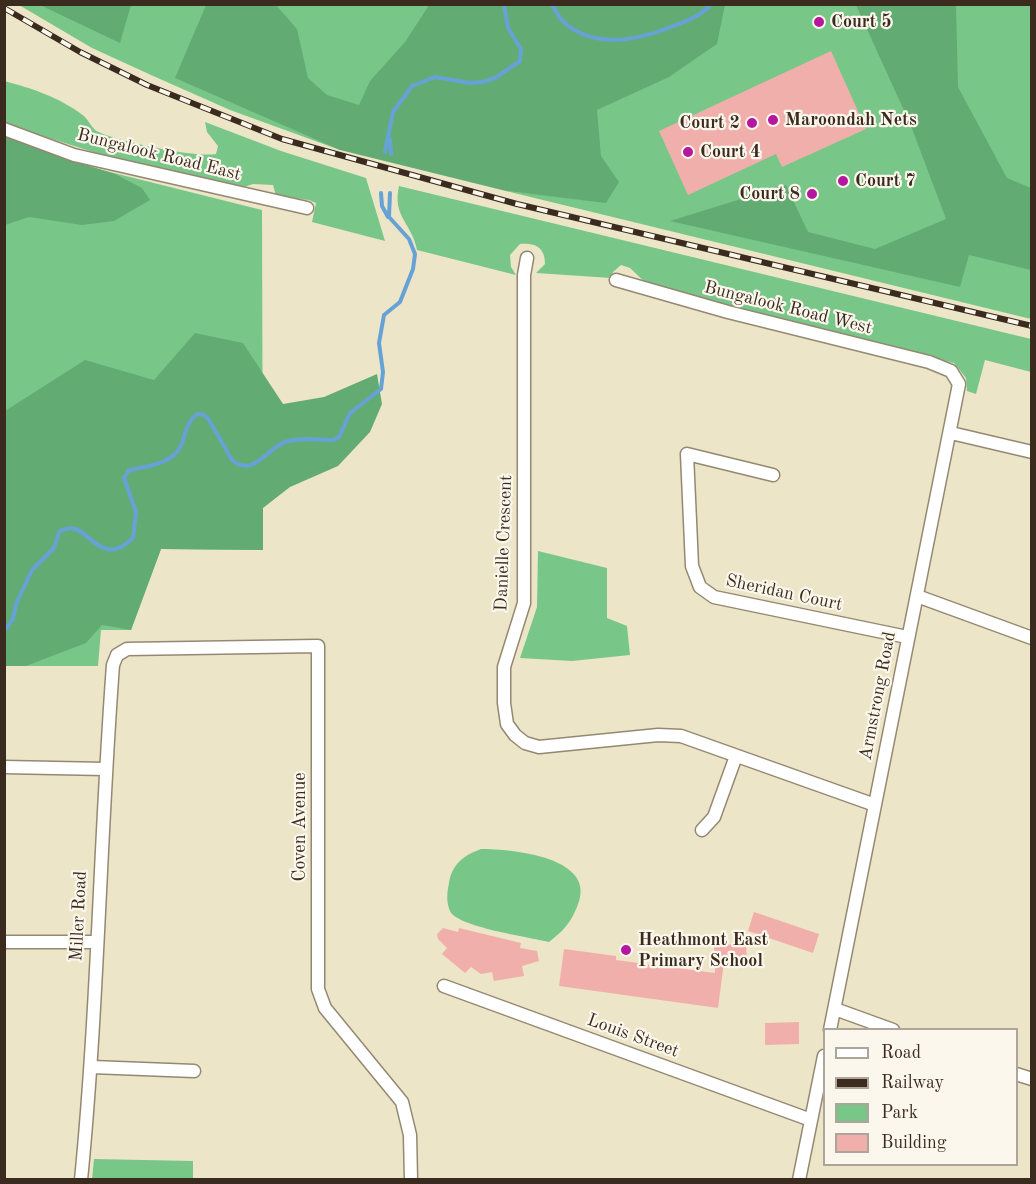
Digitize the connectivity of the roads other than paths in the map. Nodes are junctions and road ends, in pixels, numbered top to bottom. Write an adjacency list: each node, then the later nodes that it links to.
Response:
1 (4, 129): 2 (street, Bungalook Road East)
2 (307, 207)
3 (527, 258): 13 (street, Danielle Crescent)
4 (616, 280): 5 (street, Bungalook Road West)
5 (951, 371): 6 (street, Armstrong Road)
6 (951, 433): 7 (street); 9 (street, Armstrong Road)
7 (1032, 452)
8 (773, 475): 10 (street, Sheridan Court)
9 (916, 596): 10 (street, Armstrong Road); 11 (street)
10 (907, 637): 16 (street, Armstrong Road)
11 (1032, 638)
12 (117, 655): 15 (street, Miller Road); 29 (street, Coven Avenue)
13 (736, 756): 16 (street, Danielle Crescent); 17 (street)
14 (4, 768): 15 (street)
15 (105, 769): 19 (street, Miller Road)
16 (876, 805): 21 (street, Armstrong Road)
17 (702, 830)
18 (4, 942): 19 (street)
19 (95, 942): 25 (street, Miller Road)
20 (444, 986): 27 (street, Louis Street)
21 (835, 1009): 22 (street, Armstrong Road); 23 (street)
22 (830, 1028)
23 (890, 1028)
24 (823, 1065): 27 (street)
25 (92, 1067): 26 (street); 28 (street, Miller Road)
26 (194, 1071)
27 (811, 1120): 30 (street)
28 (81, 1179)
29 (411, 1179)
30 (799, 1179)

